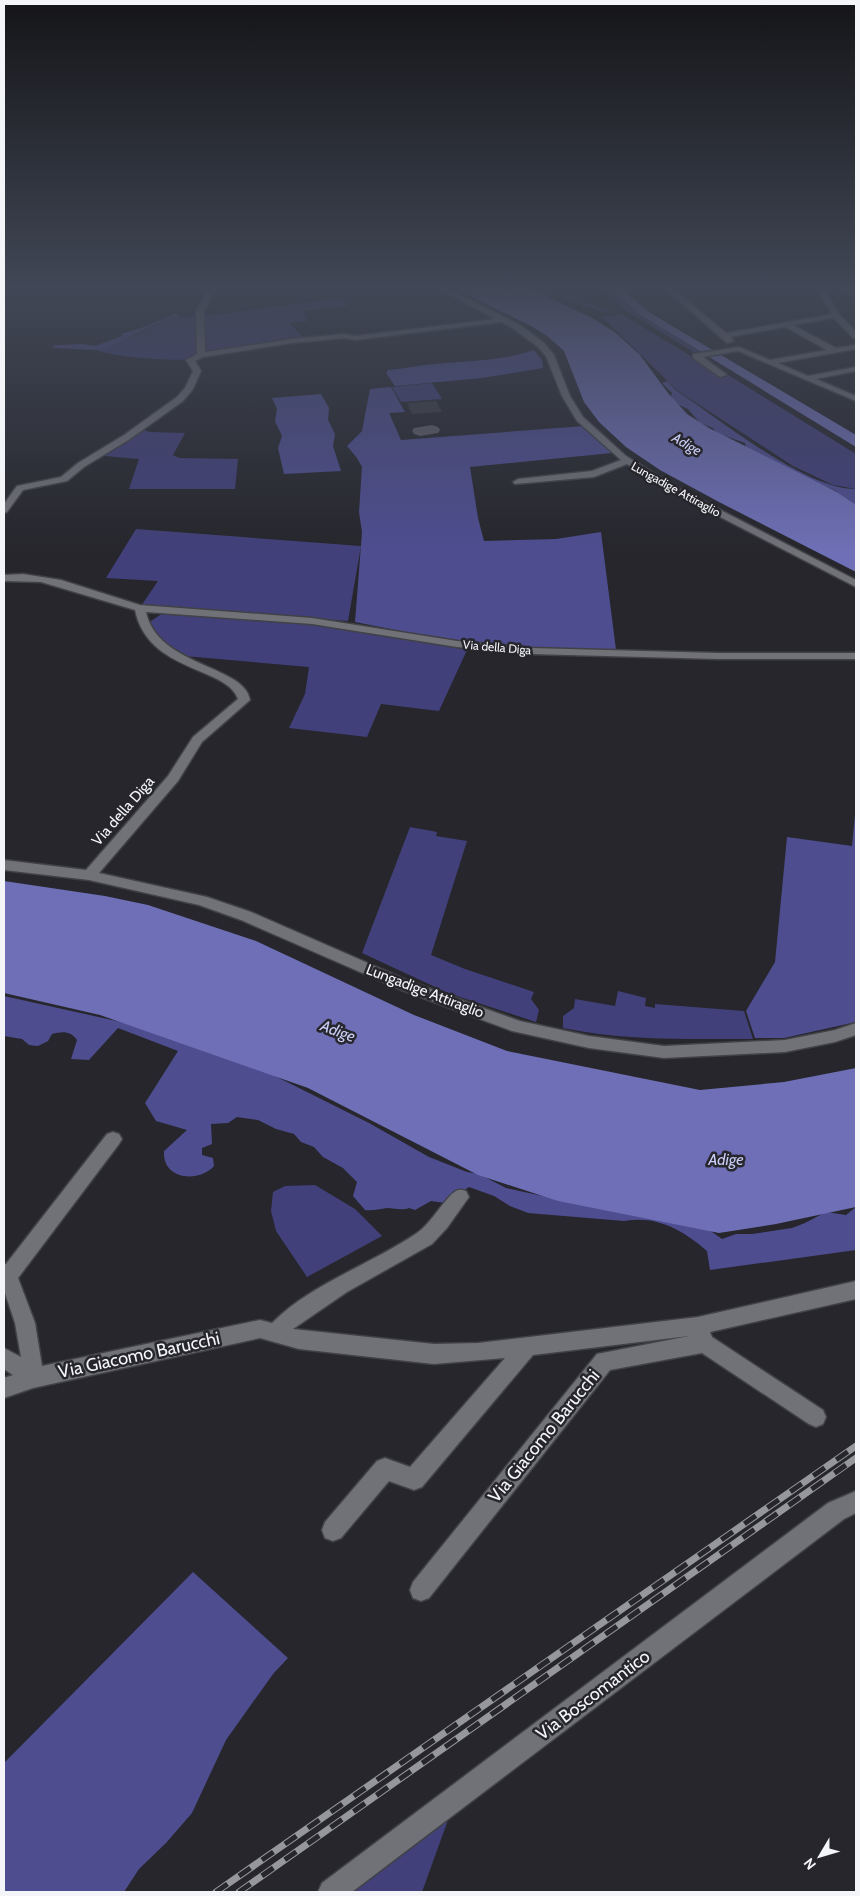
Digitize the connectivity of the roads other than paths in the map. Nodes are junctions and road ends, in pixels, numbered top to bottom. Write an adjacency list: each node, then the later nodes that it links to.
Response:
1 (195, 374): 9 (street)
2 (557, 374): 7 (street, Lungadige Attiraglio)
3 (800, 374): 5 (street)
4 (827, 374): 5 (street)
5 (809, 378): 6 (street)
6 (856, 399)
7 (628, 461): 8 (street); 11 (street, Lungadige Attiraglio)
8 (518, 482)
9 (4, 510)
10 (4, 578): 12 (street, Via della Diga)
11 (856, 584)
12 (140, 608): 13 (street, Via della Diga); 15 (street, Via della Diga)
13 (856, 656)
14 (4, 865): 15 (street, Lungadige Attiraglio)
15 (89, 875): 16 (street, Lungadige Attiraglio)
16 (856, 1029)
17 (113, 1139): 19 (street)
18 (460, 1197): 21 (street)
19 (5, 1275): 25 (street)
20 (856, 1290): 22 (street, Via Giacomo Barucchi)
21 (275, 1333): 23 (street, Via Giacomo Barucchi); 25 (street, Via Giacomo Barucchi)
22 (701, 1334): 23 (street, Via Giacomo Barucchi); 27 (street); 30 (street, Via Giacomo Barucchi)
23 (530, 1345): 29 (street)
24 (4, 1357): 25 (street)
25 (33, 1378): 26 (street, Via Giacomo Barucchi)
26 (4, 1388)
27 (816, 1417)
28 (856, 1502): 31 (street, Via Boscomantico)
29 (333, 1530)
30 (421, 1590)
31 (331, 1892)

